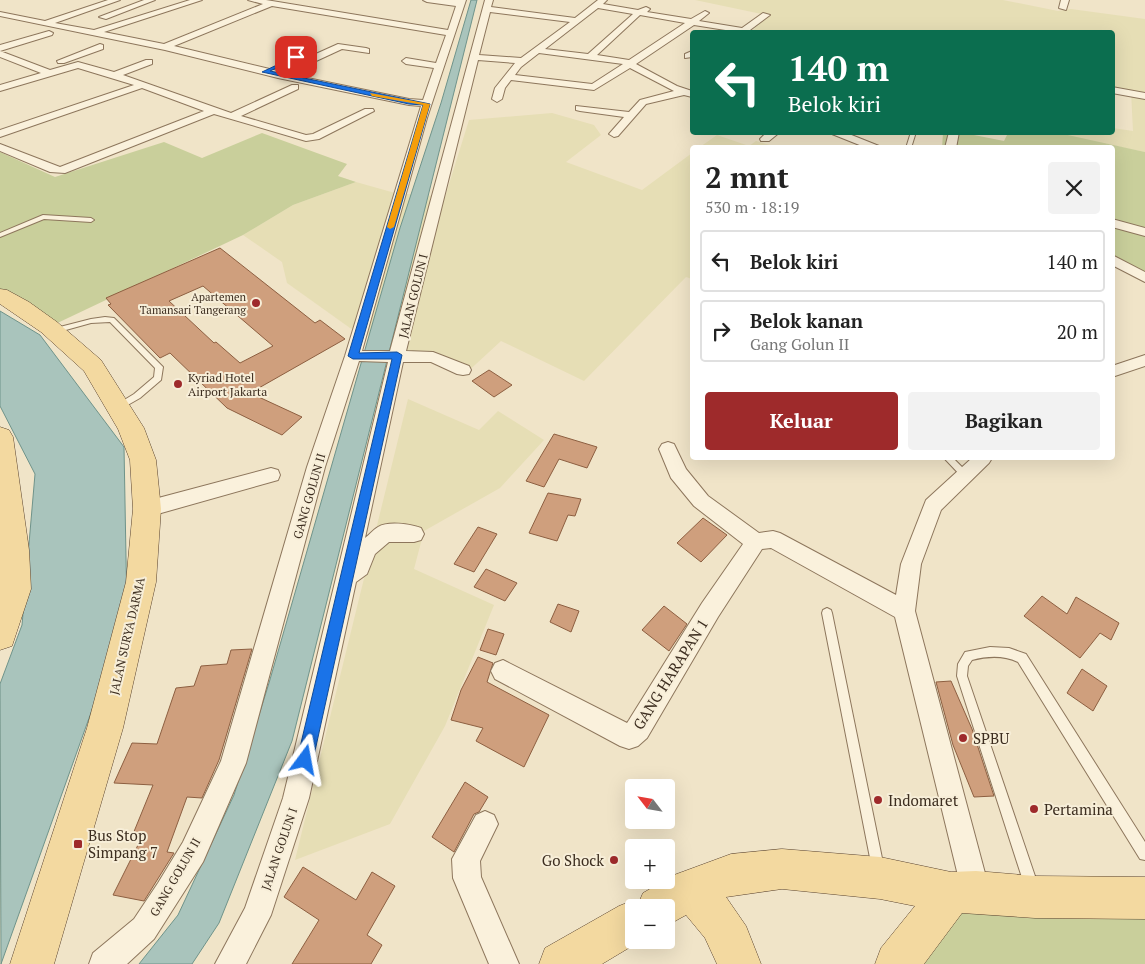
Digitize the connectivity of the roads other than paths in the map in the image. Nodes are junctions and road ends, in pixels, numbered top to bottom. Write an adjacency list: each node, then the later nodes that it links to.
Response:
1 (116, 0): 21 (street)
2 (151, 0): 22 (street)
3 (198, 0): 27 (street)
4 (252, 0): 6 (street)
5 (427, 0): 7 (street)
6 (275, 2): 19 (street); 26 (street)
7 (461, 2): 26 (street, GANG GOLUN II)
8 (598, 2): 12 (street); 18 (street)
9 (488, 5): 18 (street); 38 (street, JALAN GOLUN I)
10 (649, 7): 12 (street)
11 (39, 13): 16 (street)
12 (638, 13): 20 (street); 34 (street)
13 (705, 13): 20 (street)
14 (766, 14): 24 (street)
15 (2, 18): 16 (street)
16 (22, 18): 21 (street)
17 (215, 18): 19 (street)
18 (575, 20): 32 (street)
19 (228, 21): 29 (street)
20 (692, 23): 23 (street); 41 (street)
21 (45, 24): 22 (street)
22 (69, 29): 27 (street)
23 (721, 30)
24 (748, 30)
25 (49, 33): 30 (street)
26 (452, 33): 38 (street, GANG GOLUN II)
27 (91, 34): 29 (street)
28 (100, 47): 36 (street)
29 (165, 47): 43 (street)
30 (0, 48)
31 (366, 50): 46 (street)
32 (536, 50): 34 (street); 39 (street)
33 (0, 54): 42 (street)
34 (590, 56): 41 (street)
35 (296, 57): 43 (street)
36 (76, 61): 42 (street); 44 (street); 45 (street)
37 (406, 61): 38 (street)
38 (457, 61): 39 (street); 57 (street, GANG GOLUN II); 78 (street, JALAN GOLUN I)
39 (522, 61): 48 (street)
40 (149, 62): 45 (street)
41 (630, 64): 48 (street); 53 (street)
42 (36, 68): 44 (street)
43 (265, 72): 46 (street)
44 (49, 73): 52 (street)
45 (115, 75): 50 (street)
46 (278, 75): 49 (street)
47 (323, 76): 49 (street)
48 (508, 77): 56 (street)
49 (311, 82): 57 (street)
50 (143, 86): 60 (street); 63 (street)
51 (295, 87): 62 (street)
52 (0, 88)
53 (683, 91): 61 (street)
54 (1115, 91): 55 (street)
55 (1145, 96)
56 (497, 98)
57 (427, 104): 79 (street, GANG GOLUN II)
58 (580, 108): 61 (street)
59 (369, 111): 62 (street)
60 (213, 112): 62 (street); 69 (street)
61 (630, 114): 64 (street)
62 (231, 117)
63 (0, 134)
64 (614, 134)
65 (771, 135): 67 (street)
66 (841, 135): 68 (street)
67 (765, 140)
68 (870, 145)
69 (0, 147)
70 (91, 220): 73 (lane)
71 (1115, 224): 72 (street)
72 (1145, 232)
73 (0, 235)
74 (1115, 261): 75 (street)
75 (1145, 278)
76 (8, 308): 77 (main road, JALAN SURYA DARMA)
77 (55, 332): 83 (main road, JALAN SURYA DARMA); 83 (lane)
78 (394, 355): 79 (street); 81 (street); 94 (street, JALAN GOLUN I)
79 (355, 356): 109 (street, GANG GOLUN II)
80 (1145, 360): 82 (street)
81 (463, 370)
82 (1115, 371)
83 (119, 407): 90 (main road, JALAN SURYA DARMA)
84 (1, 440): 93 (main road)
85 (668, 449): 92 (street)
86 (950, 460): 89 (lane)
87 (981, 460): 89 (street)
88 (271, 475): 90 (street)
89 (965, 475): 95 (street)
90 (147, 509): 108 (main road, JALAN SURYA DARMA)
91 (414, 534): 94 (street)
92 (756, 542): 95 (street); 98 (street, GANG HARAPAN 1)
93 (7, 552): 97 (main road)
94 (347, 575): 110 (street, JALAN GOLUN I)
95 (904, 611): 102 (street)
96 (827, 614): 101 (lane)
97 (0, 634)
98 (503, 671)
99 (484, 824): 111 (street)
100 (1145, 854): 103 (lane)
101 (880, 878): 102 (main road); 105 (main road)
102 (964, 893): 103 (main road); 114 (main road)
103 (1035, 897): 104 (main road)
104 (1145, 898)
105 (673, 899)
106 (675, 900): 113 (main road)
107 (625, 926): 112 (main road)
108 (32, 964)
109 (104, 964)
110 (230, 964)
111 (504, 964)
112 (561, 964)
113 (739, 964)
114 (897, 964)

